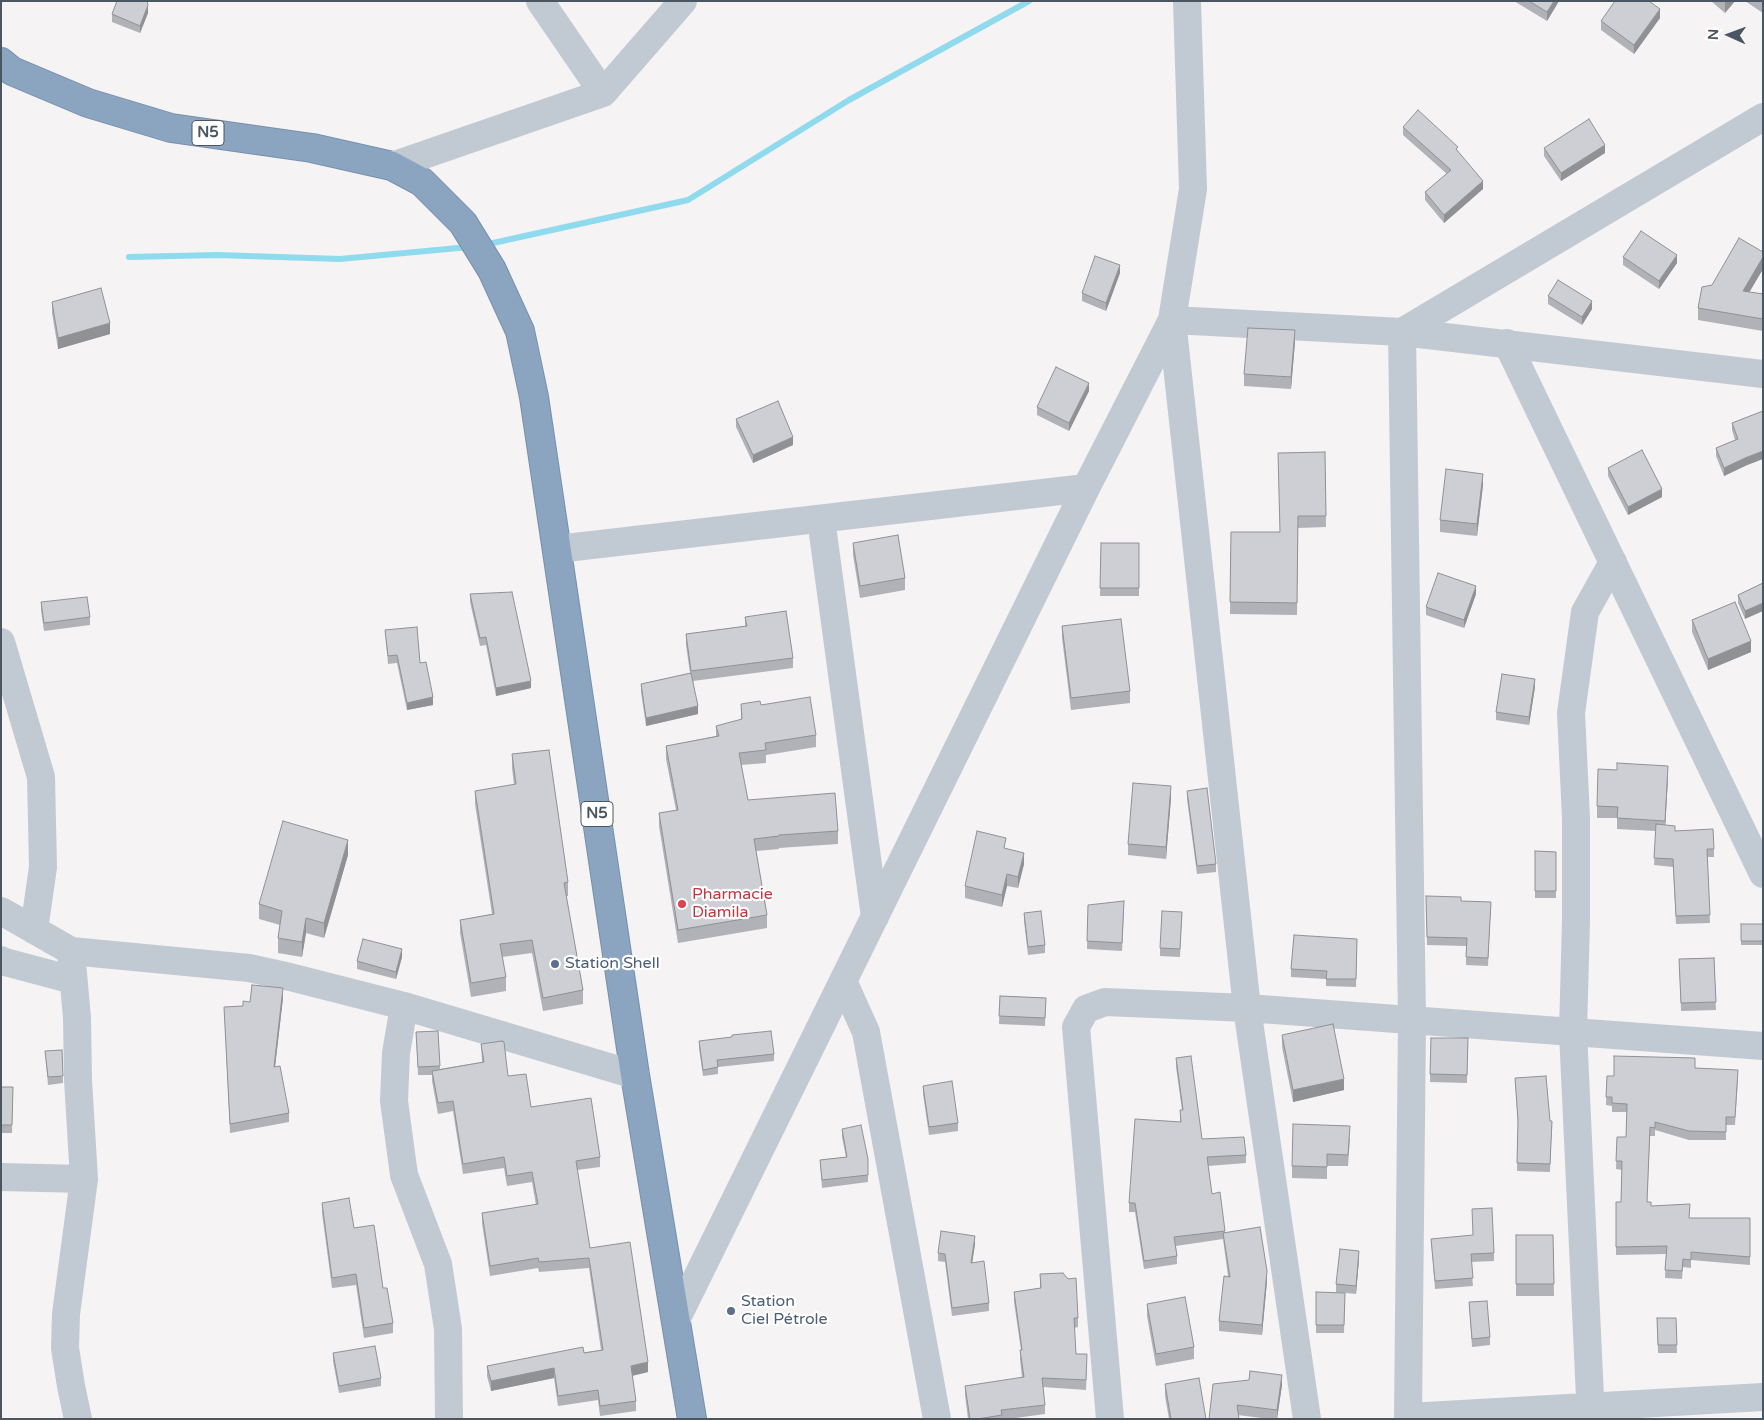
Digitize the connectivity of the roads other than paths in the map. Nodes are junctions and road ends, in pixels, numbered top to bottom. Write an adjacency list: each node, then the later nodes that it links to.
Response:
1 (540, 1): 5 (street)
2 (683, 1): 5 (street)
3 (1187, 1): 8 (street)
4 (1, 62): 7 (highway, N5)
5 (603, 94): 7 (street)
6 (1763, 117): 9 (street)
7 (392, 166): 14 (highway, N5)
8 (1172, 320): 9 (street); 12 (street); 26 (street)
9 (1402, 332): 10 (street); 27 (street)
10 (1507, 343): 11 (street); 15 (street)
11 (1763, 374)
12 (1086, 488): 13 (street); 19 (street)
13 (820, 519): 14 (street); 19 (street)
14 (557, 549): 30 (highway, N5)
15 (1612, 562): 17 (street); 28 (street)
16 (1, 642): 20 (street)
17 (1763, 874)
18 (1, 910): 20 (street)
19 (875, 917): 24 (street)
20 (34, 930): 21 (street)
21 (71, 951): 23 (street); 25 (street)
22 (1, 960): 23 (street)
23 (73, 980): 32 (street)
24 (843, 981): 33 (street); 40 (street)
25 (404, 1006): 30 (street); 38 (street)
26 (1247, 1008): 27 (street); 41 (street); 42 (street)
27 (1412, 1020): 28 (street); 36 (street)
28 (1572, 1032): 29 (street); 35 (street)
29 (1763, 1046)
30 (635, 1075): 33 (highway, N5)
31 (1, 1177): 32 (street)
32 (84, 1179): 37 (street)
33 (676, 1320): 39 (highway, N5)
34 (1763, 1397): 35 (street)
35 (1590, 1413): 36 (street)
36 (1408, 1418)
37 (78, 1419)
38 (449, 1419)
39 (692, 1419)
40 (937, 1419)
41 (1110, 1419)
42 (1307, 1419)

